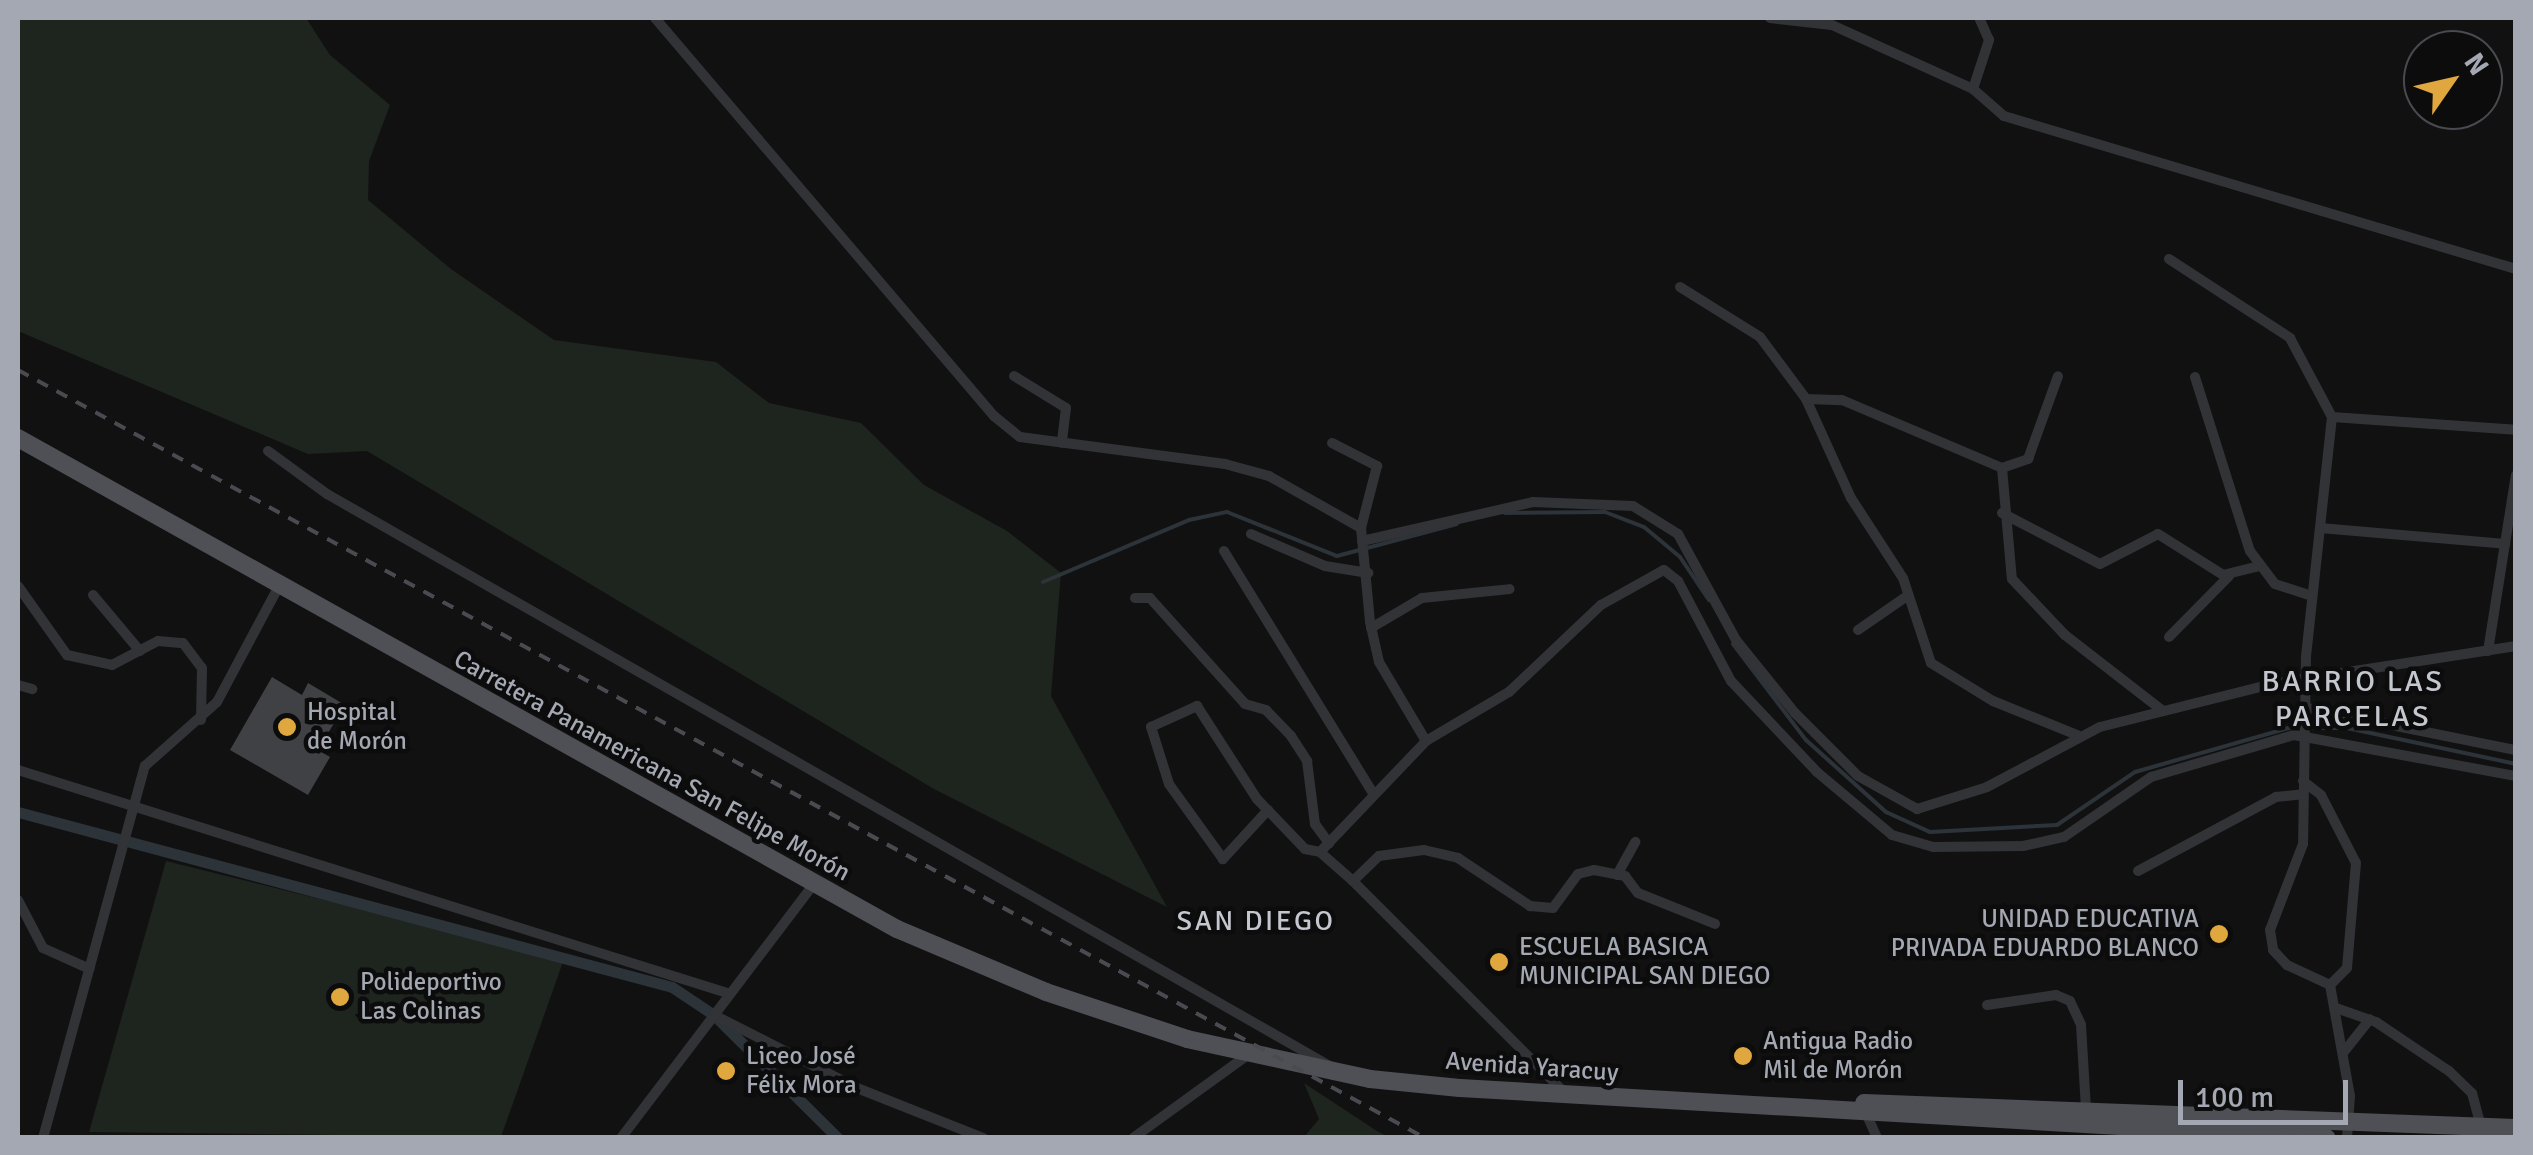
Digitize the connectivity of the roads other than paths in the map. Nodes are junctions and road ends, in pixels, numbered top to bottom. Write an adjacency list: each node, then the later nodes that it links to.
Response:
1 (658, 18): 16 (street)
2 (1770, 18): 4 (street)
3 (1980, 18): 5 (street)
4 (1832, 21): 5 (street)
5 (1973, 89): 7 (street)
6 (2169, 258): 13 (street)
7 (2516, 269)
8 (1680, 286): 12 (street)
9 (1014, 376): 16 (street)
10 (2058, 376): 19 (street)
11 (2196, 377): 28 (street)
12 (1806, 399): 19 (street); 37 (street)
13 (2332, 417): 14 (street); 23 (street)
14 (2516, 430)
15 (18, 438): 32 (main road, Carretera Panamericana San Felipe Morón)
16 (1062, 442): 22 (street)
17 (1332, 443): 22 (street)
18 (268, 451): 79 (street)
19 (2002, 468): 21 (street)
20 (2516, 475): 26 (street)
21 (2002, 513): 30 (street); 48 (street)
22 (1361, 528): 25 (street)
23 (2320, 528): 26 (street); 35 (street)
24 (1251, 534): 29 (street)
25 (1362, 544): 29 (street); 51 (street)
26 (2505, 544): 43 (street)
27 (1224, 551): 58 (street)
28 (2259, 566): 30 (street); 35 (street)
29 (1368, 568): 38 (street)
30 (2229, 576): 40 (street)
31 (18, 586): 42 (street)
32 (280, 586): 49 (street); 66 (main road, Carretera Panamericana San Felipe Morón)
33 (1510, 588): 38 (street)
34 (93, 596): 42 (street)
35 (2312, 596): 44 (street)
36 (1135, 598): 62 (street)
37 (1904, 598): 39 (street); 51 (street)
38 (1371, 628): 52 (street)
39 (1858, 630)
40 (2169, 637)
41 (2516, 646): 43 (street)
42 (140, 651): 49 (street)
43 (2488, 651): 44 (street)
44 (2307, 684): 47 (street); 48 (street)
45 (18, 685): 46 (street)
46 (32, 689)
47 (2307, 708): 50 (street); 53 (street)
48 (2162, 712): 51 (street)
49 (201, 720): 59 (street)
50 (2307, 730): 52 (street); 55 (street); 56 (street)
51 (2077, 735)
52 (1426, 741): 58 (street)
53 (2516, 750)
54 (18, 770): 59 (street)
55 (2516, 776)
56 (2303, 781): 57 (street); 70 (street)
57 (2303, 794): 63 (street); 70 (street)
58 (1374, 795): 62 (street)
59 (132, 809): 69 (street); 71 (street)
60 (1268, 810): 60 (street); 62 (street)
61 (1636, 842): 64 (street)
62 (1324, 847): 65 (street)
63 (2138, 870)
64 (1617, 874): 65 (street); 68 (street)
65 (1352, 880): 80 (street)
66 (813, 885): 71 (street); 77 (main road, Carretera Panamericana San Felipe Morón)
67 (18, 900): 69 (street)
68 (1715, 924)
69 (90, 969): 88 (street)
70 (2330, 985): 73 (street)
71 (730, 994): 74 (street)
72 (1987, 1005): 82 (street)
73 (2336, 1008): 75 (street); 76 (street)
74 (714, 1015): 89 (street); 90 (street)
75 (2370, 1019): 76 (street); 84 (street)
76 (2343, 1053): 86 (street)
77 (1250, 1054): 78 (main road, Carretera Panamericana San Felipe Morón); 91 (street)
78 (1294, 1064): 79 (main road, Avenida Yaracuy)
79 (1339, 1073): 80 (main road, Avenida Yaracuy)
80 (1567, 1094): 81 (main road, Avenida Yaracuy)
81 (1768, 1106): 82 (main road); 83 (main road)
82 (2086, 1109): 86 (main road)
83 (1866, 1113): 87 (main road); 92 (street)
84 (2480, 1126): 85 (main road); 86 (main road)
85 (2516, 1128)
86 (2348, 1130)
87 (2108, 1132): 93 (main road)
88 (44, 1138)
89 (621, 1138)
90 (982, 1138)
91 (1133, 1138)
92 (1877, 1138)
93 (2326, 1138)

